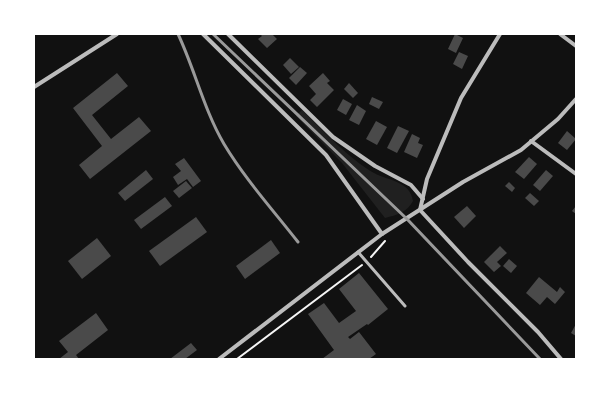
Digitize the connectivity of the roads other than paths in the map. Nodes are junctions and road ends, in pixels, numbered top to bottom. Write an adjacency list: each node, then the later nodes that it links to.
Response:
1 (117, 34): 7 (street)
2 (204, 34): 13 (street)
3 (228, 34): 11 (street)
4 (500, 34): 11 (street)
5 (560, 34): 6 (street)
6 (576, 46)
7 (34, 87)
8 (576, 99): 9 (street)
9 (531, 141): 10 (street); 12 (street)
10 (576, 174)
11 (423, 200): 12 (street)
12 (420, 210): 13 (street); 17 (street)
13 (382, 234): 14 (street)
14 (358, 252): 15 (lane); 16 (street)
15 (405, 306)
16 (219, 359)
17 (561, 359)

